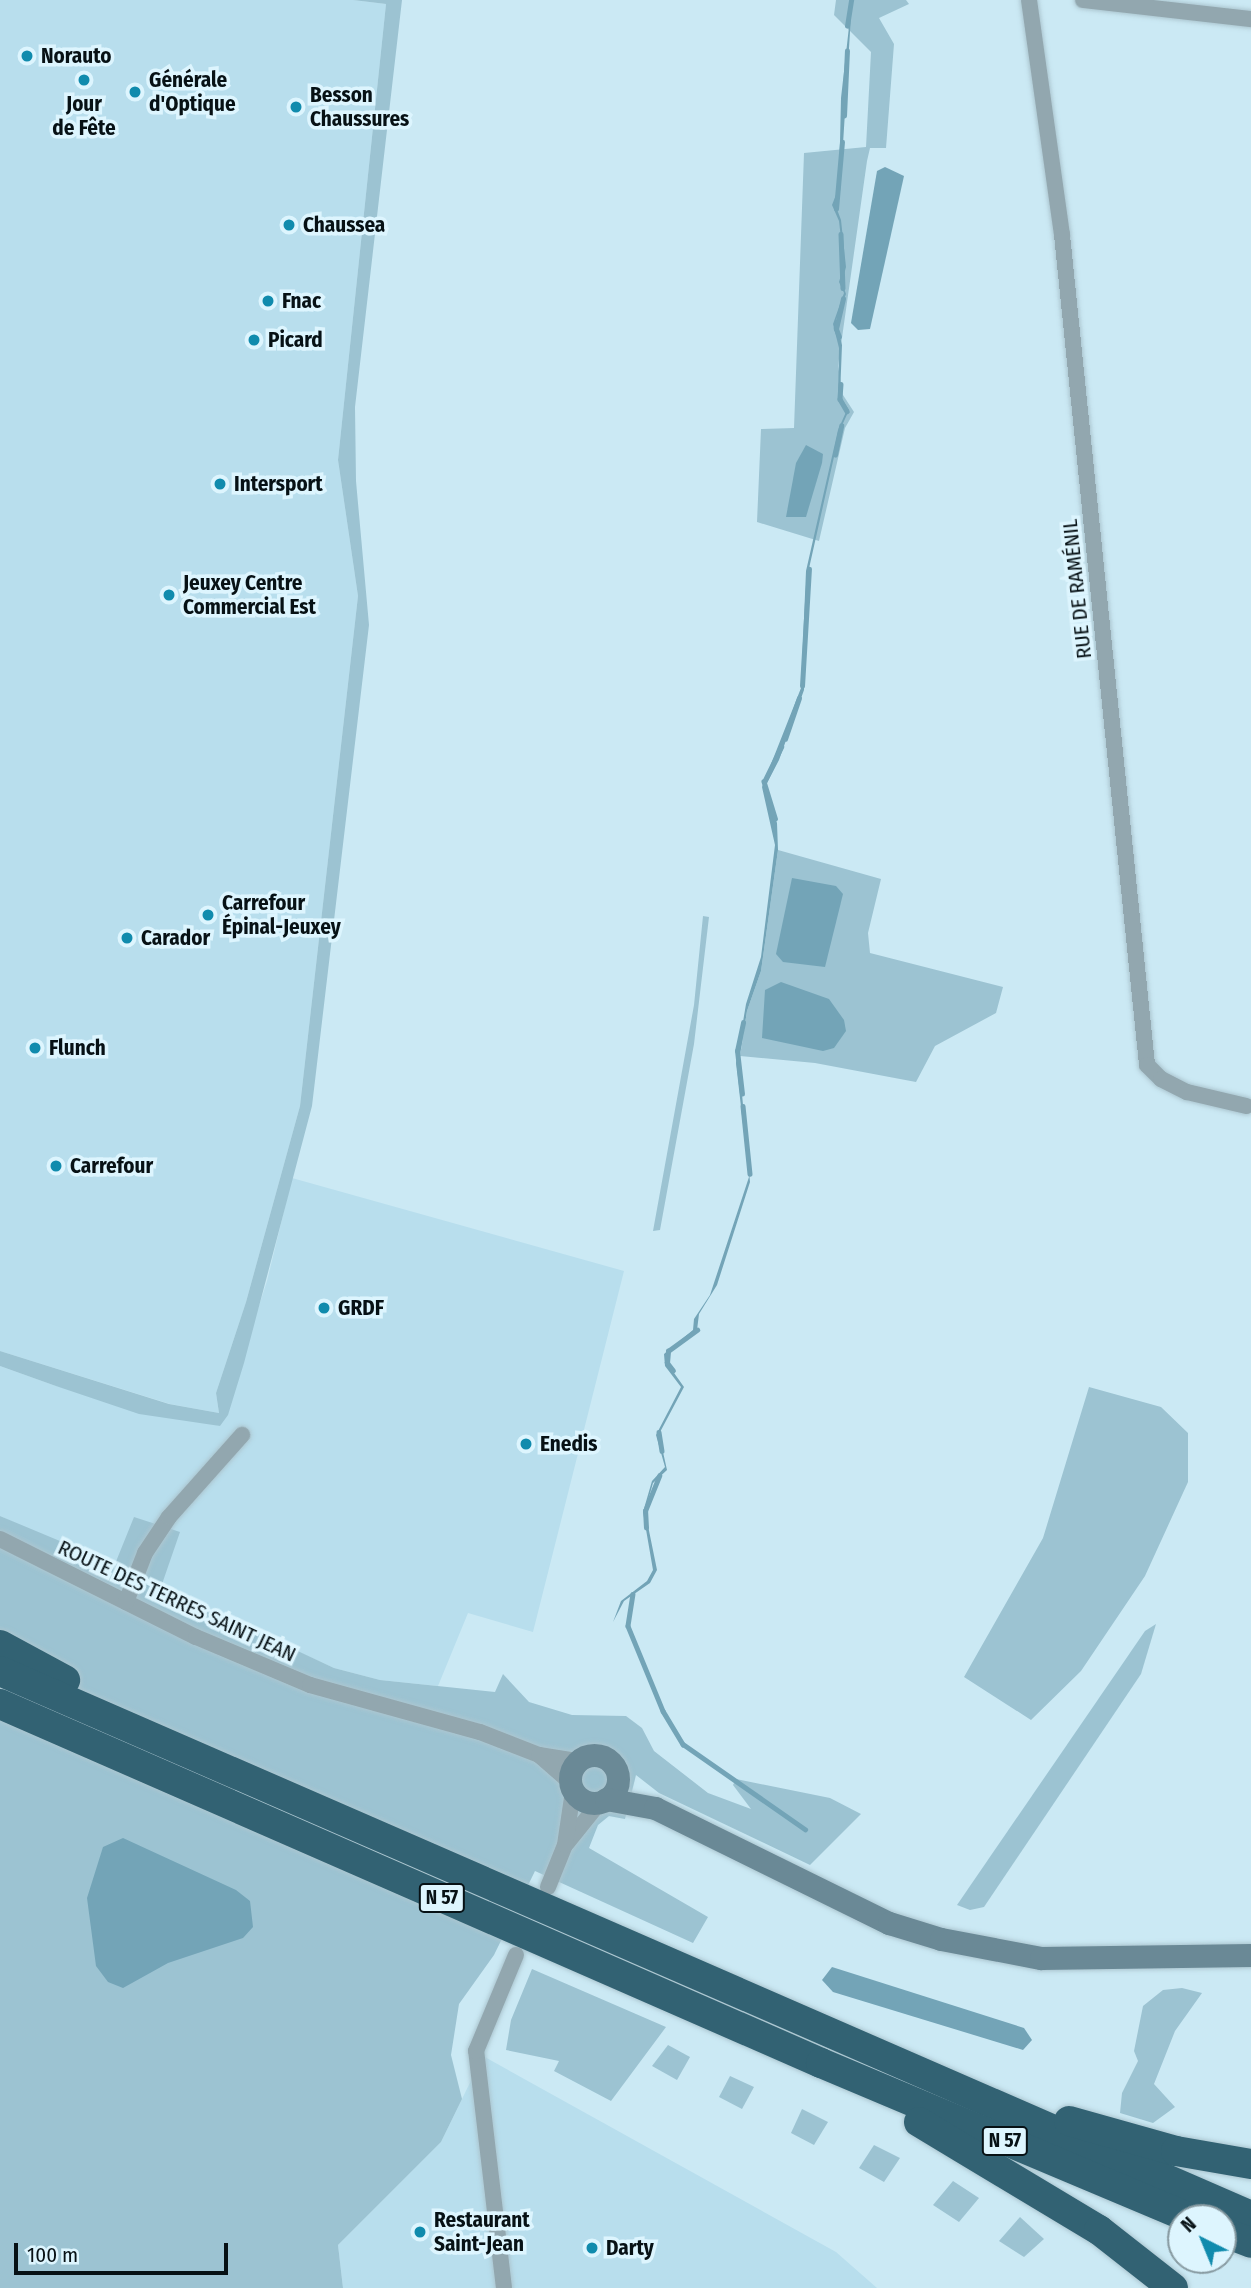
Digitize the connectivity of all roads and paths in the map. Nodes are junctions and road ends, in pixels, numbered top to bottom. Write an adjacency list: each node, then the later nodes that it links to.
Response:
1 (1029, 0): 4 (street, RUE DE RAMÉNIL)
2 (1083, 0): 3 (street)
3 (1251, 19)
4 (1246, 1106)
5 (242, 1434): 7 (street)
6 (0, 1539): 7 (street, ROUTE DES TERRES SAINT JEAN)
7 (126, 1602): 14 (street, ROUTE DES TERRES SAINT JEAN)
8 (0, 1645): 12 (highway)
9 (0, 1671): 12 (highway, N 57)
10 (0, 1704): 13 (highway, N 57)
11 (0, 1719): 13 (highway)
12 (114, 1720): 24 (highway, N 57)
13 (63, 1732): 23 (highway, N 57)
14 (539, 1755): 16 (street, ROUTE DES TERRES SAINT JEAN); 16 (street, ROUTE DES TERRES SAINT JEAN)
15 (617, 1773): 16 (street); 17 (street); 18 (street)
16 (570, 1778): 17 (street); 19 (street)
17 (603, 1800): 18 (street); 19 (street)
18 (655, 1808): 22 (street)
19 (565, 1844): 20 (street)
20 (548, 1887)
21 (516, 1955): 28 (street)
22 (1251, 1955)
23 (821, 2063): 26 (highway, N 57); 29 (highway)
24 (954, 2090): 25 (highway); 27 (highway, N 57)
25 (1251, 2164)
26 (1167, 2209)
27 (1251, 2216)
28 (504, 2288)
29 (1173, 2288)

